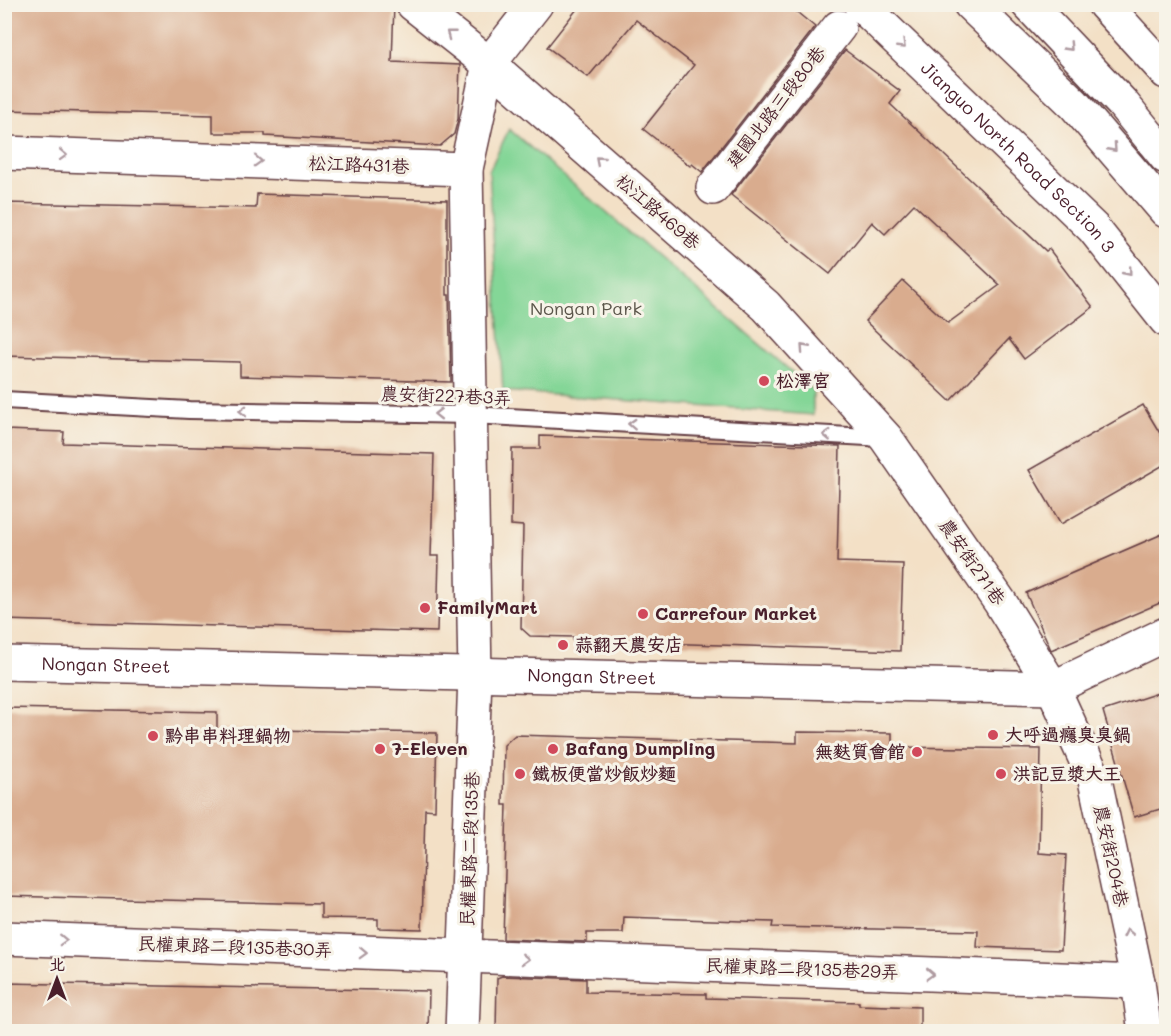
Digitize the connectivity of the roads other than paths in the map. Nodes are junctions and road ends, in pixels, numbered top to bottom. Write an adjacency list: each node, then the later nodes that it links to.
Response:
1 (413, 4): 7 (main road, 松江路469巷, one-way to 1)
2 (536, 4): 7 (main road)
3 (970, 4): 13 (main road, one-way to 13)
4 (1028, 4): 10 (main road, one-way to 10)
5 (1104, 4): 8 (main road)
6 (849, 16): 12 (main road, 建國北路三段80巷); 14 (main road, Jianguo North Road Section 3, one-way to 14)
7 (489, 64): 11 (main road); 17 (main road, 松江路469巷, one-way to 7)
8 (1167, 72)
9 (4, 153): 11 (main road, 松江路431巷, one-way to 11)
10 (1167, 157)
11 (466, 169): 16 (main road)
12 (713, 188)
13 (1167, 211)
14 (1167, 320)
15 (4, 400): 16 (lane, 農安街227巷3弄, one-way to 15)
16 (472, 415): 17 (lane, 農安街227巷3弄, one-way to 16); 20 (main road, 民權東路二段135巷)
17 (886, 438): 21 (main road, 農安街271巷)
18 (1167, 634): 21 (main road, Nongan Street)
19 (4, 663): 20 (main road, Nongan Street)
20 (475, 676): 21 (main road, Nongan Street); 23 (main road, 民權東路二段135巷)
21 (1053, 688): 24 (main road, 農安街204巷, one-way to 21)
22 (4, 938): 23 (main road, 民權東路二段135巷30弄, one-way to 23)
23 (466, 957): 24 (main road, 民權東路二段135巷29弄, one-way to 24); 25 (main road, 民權東路二段135巷)
24 (1138, 982): 26 (main road, 農安街204巷)
25 (462, 1032)
26 (1145, 1032)

